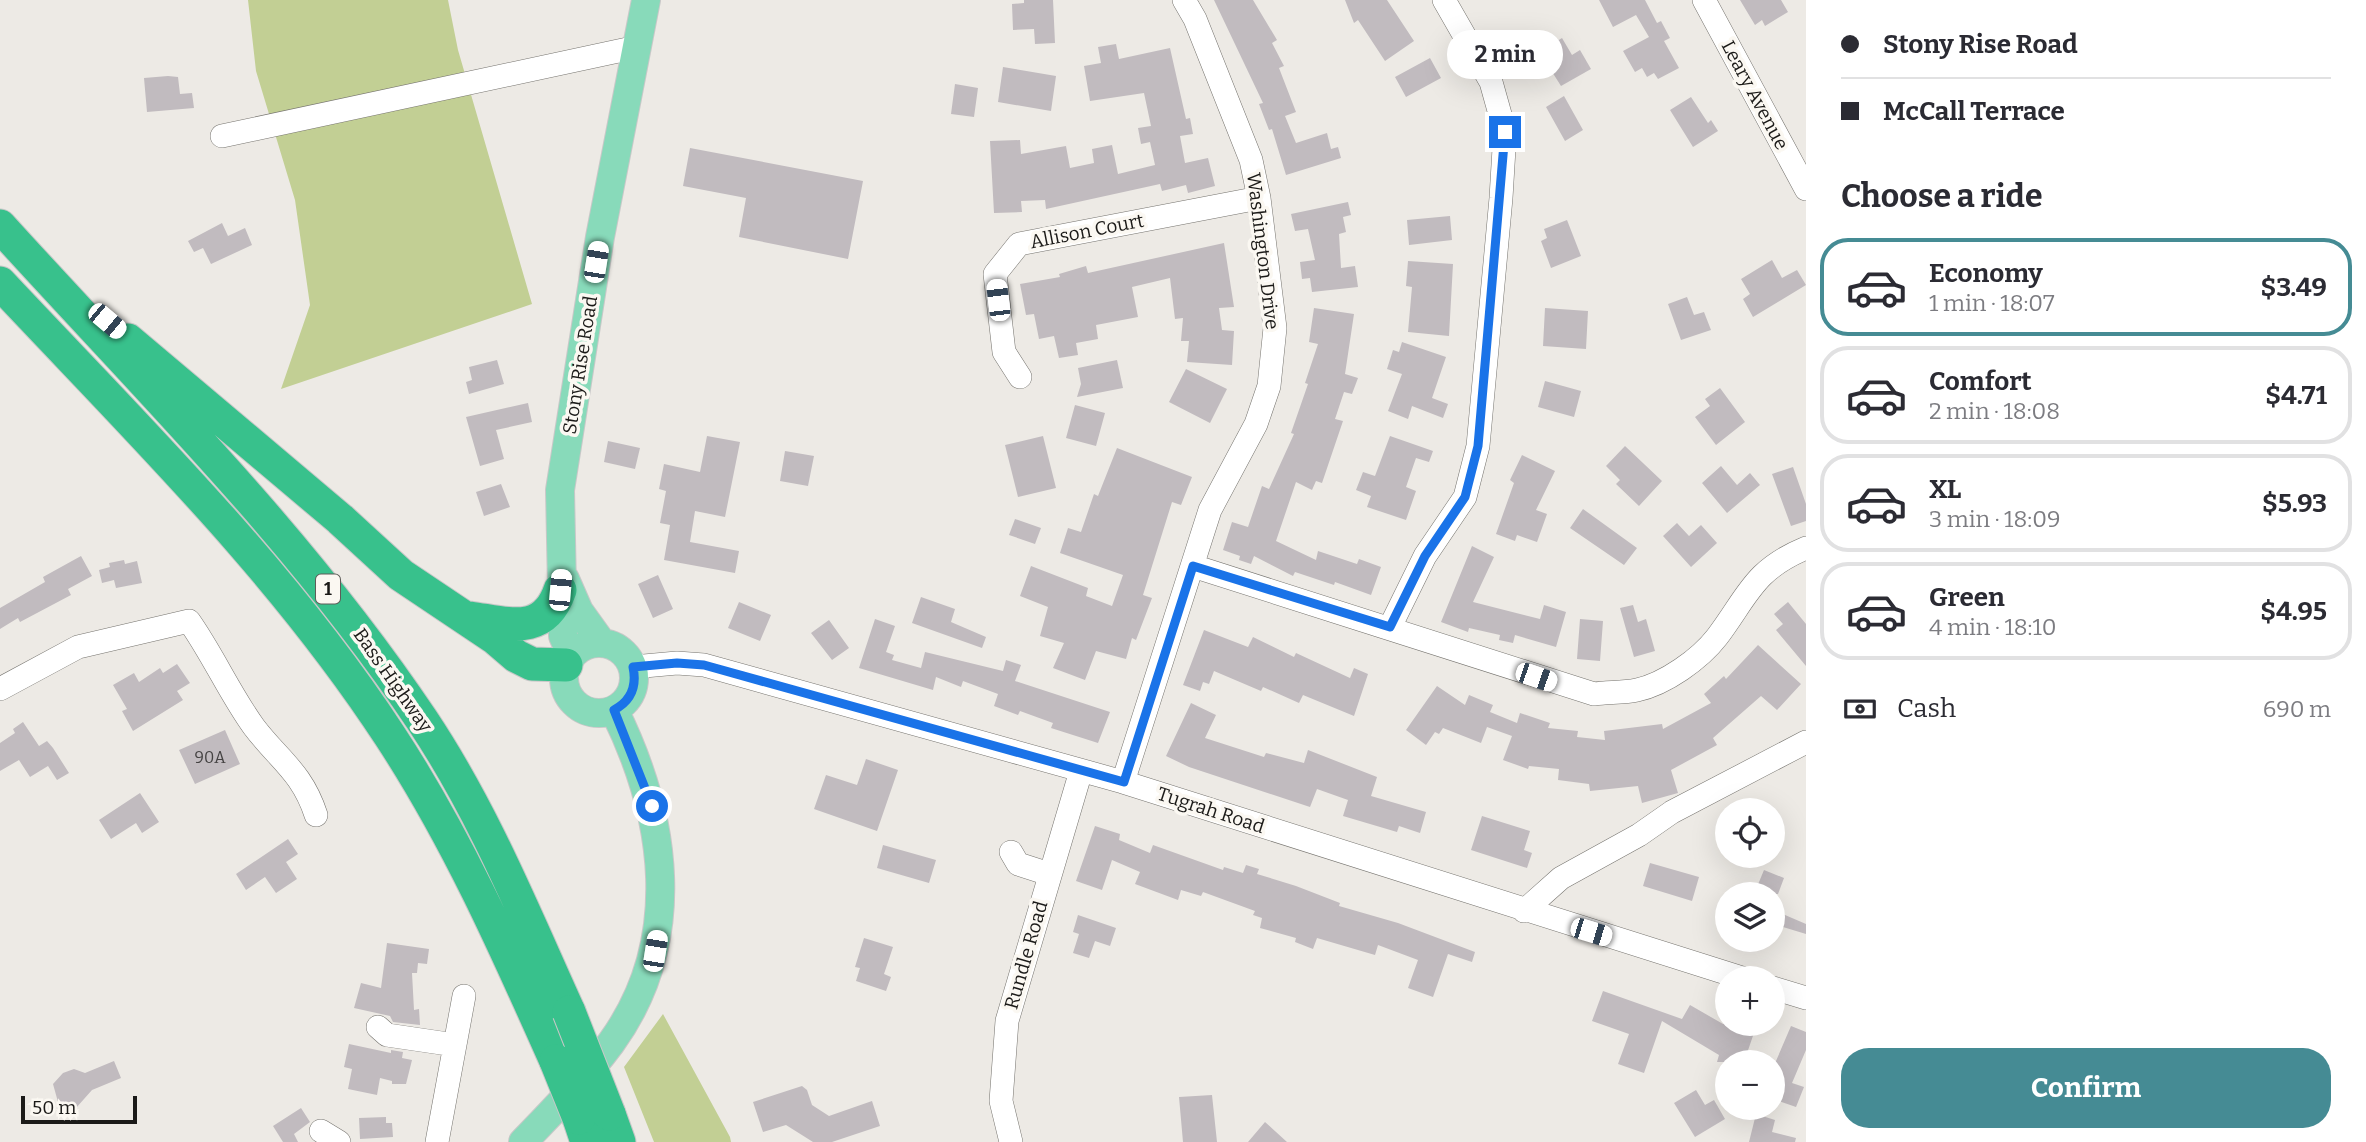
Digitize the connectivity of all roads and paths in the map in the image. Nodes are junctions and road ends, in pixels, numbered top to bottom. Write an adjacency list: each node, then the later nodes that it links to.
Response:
1 (646, 0): 5 (main road, Stony Rise Road)
2 (1184, 0): 8 (street, Washington Drive)
3 (1444, 0): 16 (street)
4 (1704, 0): 7 (street, Leary Avenue)
5 (637, 47): 6 (street); 14 (main road, Stony Rise Road)
6 (222, 136)
7 (1806, 189)
8 (1259, 198): 11 (street, Allison Court); 13 (street, Washington Drive)
9 (0, 224): 15 (highway); 35 (highway, Bass Highway / 1, bridge)
10 (0, 283): 35 (highway, Bass Highway / 1, bridge)
11 (1020, 377)
12 (1806, 548): 16 (street)
13 (1193, 566): 16 (street); 24 (street, Washington Drive)
14 (561, 578): 15 (highway); 17 (main road, Stony Rise Road); 18 (main road, Stony Rise Road)
15 (464, 617): 18 (highway)
16 (1390, 627)
17 (602, 643): 18 (main road); 19 (main road)
18 (569, 660): 21 (main road)
19 (633, 667): 21 (main road); 23 (street, Tugrah Road)
20 (0, 689): 25 (street)
21 (614, 710): 37 (main road)
22 (1806, 742): 28 (street)
23 (1081, 771): 24 (street, Tugrah Road); 27 (street, Rundle Road)
24 (1124, 782): 28 (street, Tugrah Road)
25 (316, 815)
26 (1011, 852): 27 (street)
27 (1049, 874): 38 (street, Rundle Road)
28 (1524, 911): 29 (street, Tugrah Road)
29 (1715, 970)
30 (1785, 992): 32 (street)
31 (464, 996): 34 (street)
32 (1806, 998)
33 (378, 1027): 34 (street)
34 (455, 1045): 36 (street)
35 (598, 1129)
36 (437, 1142)
37 (523, 1142)
38 (1012, 1142)

